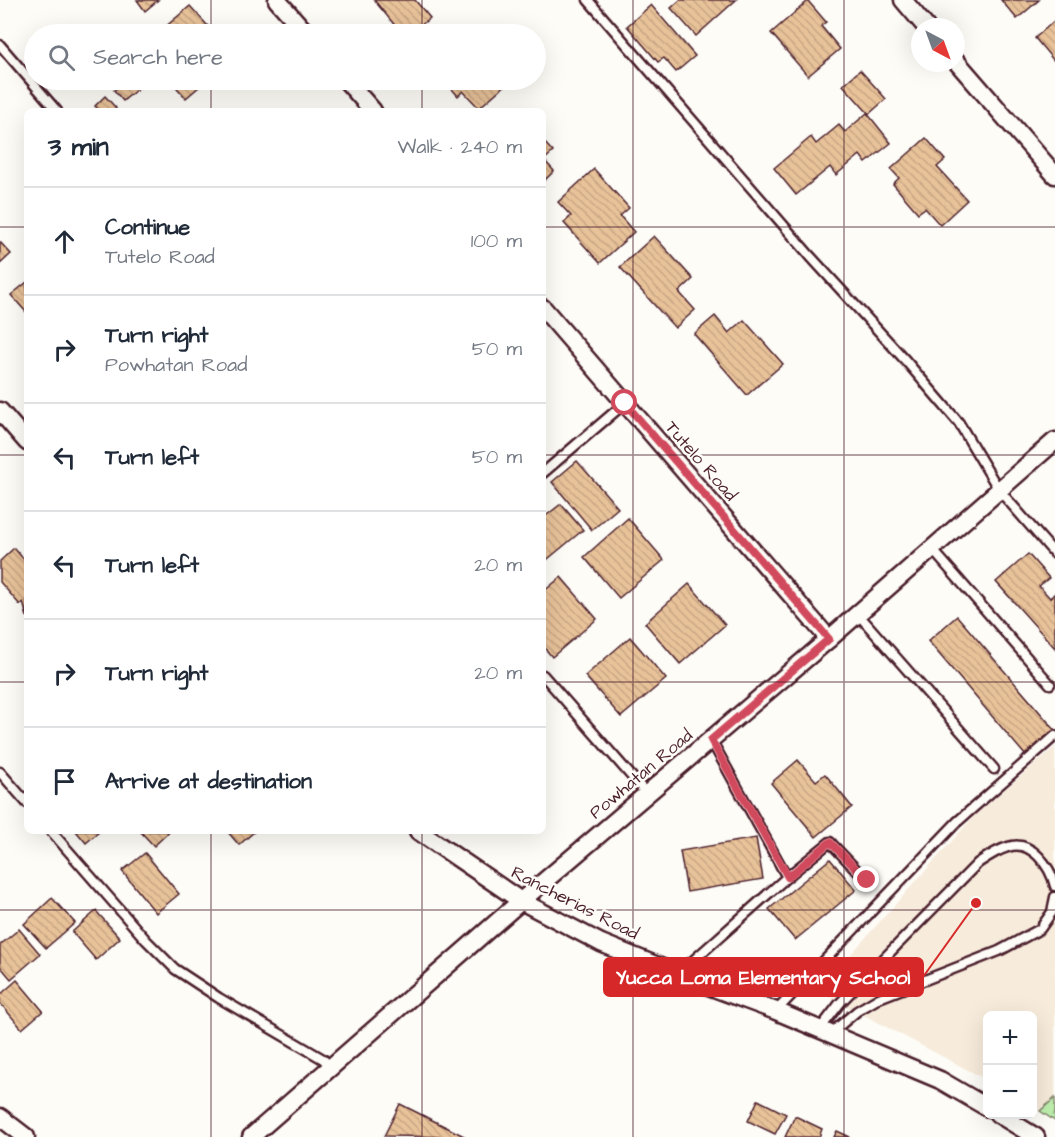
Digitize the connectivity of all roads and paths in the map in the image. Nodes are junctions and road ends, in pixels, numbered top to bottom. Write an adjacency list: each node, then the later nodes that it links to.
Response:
1 (278, 0): 5 (street)
2 (588, 0): 20 (lane)
3 (903, 0): 4 (street)
4 (918, 18)
5 (298, 24)
6 (0, 45): 8 (lane)
7 (965, 71): 13 (street)
8 (24, 73)
9 (39, 90): 11 (lane)
10 (355, 90): 12 (street)
11 (54, 108)
12 (370, 108)
13 (1055, 175)
14 (546, 311): 15 (street, Tutelo Road)
15 (625, 403): 19 (lane); 24 (street, Tutelo Road)
16 (0, 411): 17 (street)
17 (24, 439)
18 (1055, 441): 20 (street, Powhatan Road)
19 (546, 471)
20 (999, 490): 21 (street, Powhatan Road); 22 (lane)
21 (932, 549): 23 (street, Powhatan Road); 26 (lane)
22 (1055, 554)
23 (858, 614): 24 (street, Powhatan Road); 29 (lane)
24 (829, 639): 28 (street, Powhatan Road)
25 (546, 678): 31 (lane)
26 (1050, 684)
27 (1055, 736): 41 (lane)
28 (711, 740): 31 (street, Powhatan Road); 35 (lane)
29 (994, 769)
30 (0, 772): 32 (lane)
31 (647, 794): 39 (street, Powhatan Road)
32 (24, 800)
33 (54, 834): 43 (lane)
34 (422, 834): 39 (street, Rancherias Road)
35 (788, 877): 36 (lane); 40 (lane)
36 (867, 880)
37 (1055, 886): 42 (lane)
38 (1055, 897): 42 (lane)
39 (521, 901): 40 (street, Rancherias Road); 43 (street, Powhatan Road)
40 (678, 974): 41 (street, Rancherias Road)
41 (776, 1011): 42 (street, Rancherias Road)
42 (825, 1031): 44 (street, Rancherias Road)
43 (331, 1067): 49 (street, Powhatan Road)
44 (983, 1106)
45 (0, 1117): 48 (street)
46 (1003, 1119): 47 (street)
47 (1016, 1132): 50 (street)
48 (26, 1137)
49 (251, 1137)
50 (1036, 1137)

